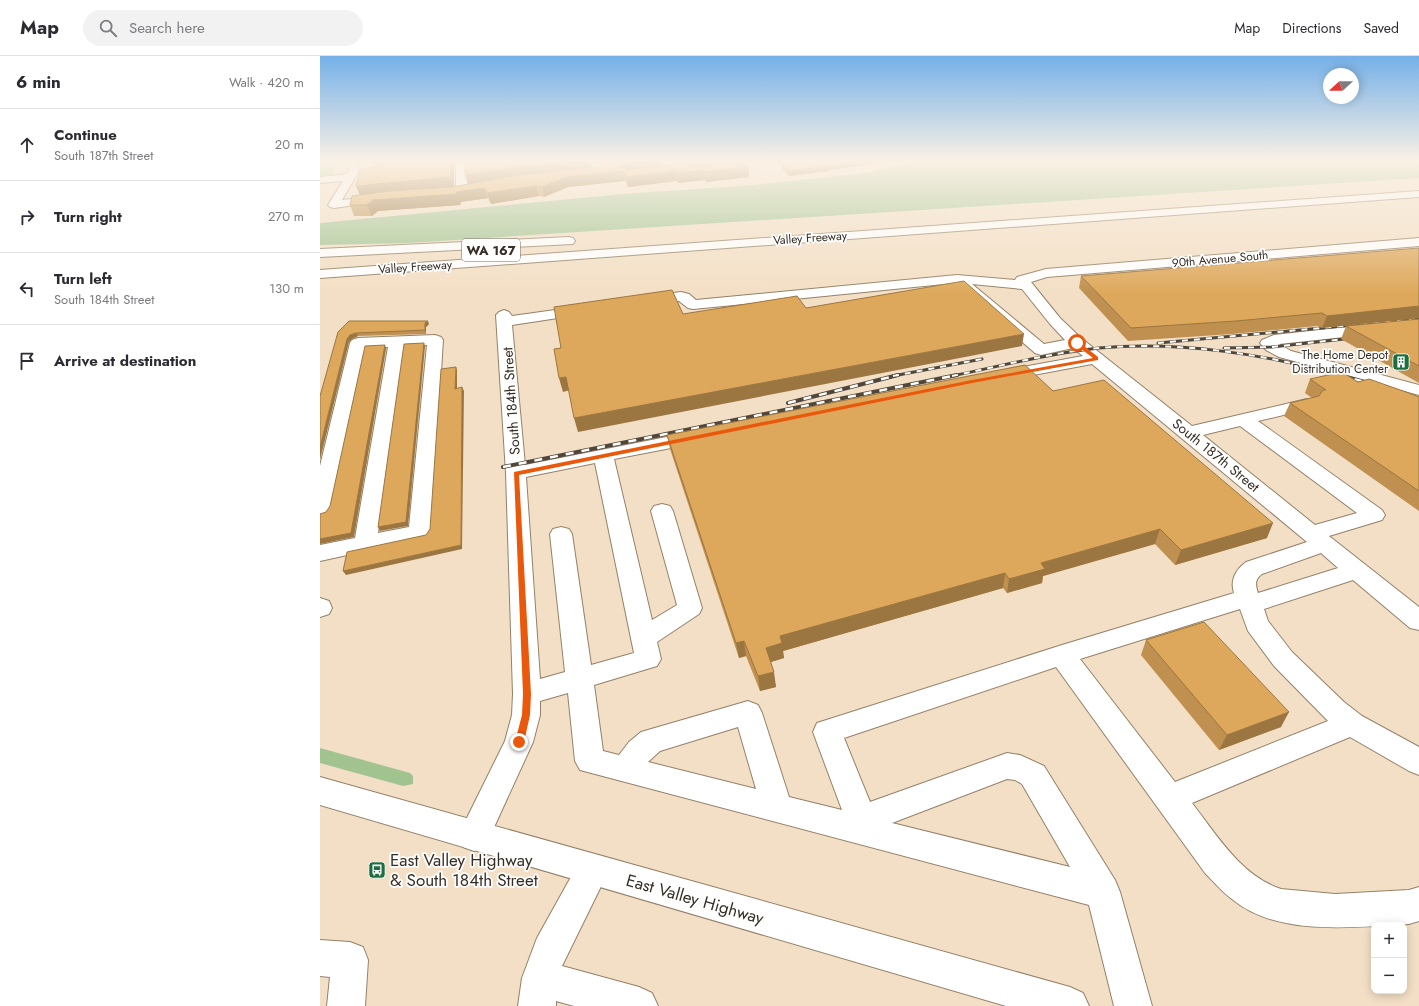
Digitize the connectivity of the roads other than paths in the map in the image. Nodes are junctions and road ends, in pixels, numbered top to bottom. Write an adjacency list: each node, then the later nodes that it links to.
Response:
1 (1152, 204): 5 (main road, Valley Freeway / WA 167)
2 (1164, 204): 10 (main road)
3 (1277, 204): 11 (main road, Valley Freeway / WA 167)
4 (638, 238): 5 (main road)
5 (662, 238): 9 (main road, Valley Freeway / WA 167)
6 (583, 240): 8 (main road)
7 (1419, 242): 13 (main road, 90th Avenue South)
8 (320, 252)
9 (320, 262)
10 (320, 265)
11 (320, 274)
12 (957, 279): 13 (main road); 14 (main road); 18 (main road)
13 (1024, 282): 18 (main road, South 187th Street)
14 (629, 303)
15 (599, 307): 27 (main road, South 184th Street)
16 (1419, 324): 21 (main road)
17 (397, 342): 28 (main road); 32 (main road); 32 (main road)
18 (1077, 342): 19 (main road, South 187th Street)
19 (1097, 358): 20 (main road); 24 (main road, South 187th Street)
20 (987, 378)
21 (1419, 390)
22 (1307, 404): 23 (main road)
23 (1244, 420): 24 (main road); 31 (main road)
24 (1188, 433): 31 (main road, South 187th Street)
25 (713, 434): 26 (main road)
26 (603, 456): 27 (main road); 39 (main road)
27 (516, 473): 42 (main road, South 184th Street)
28 (320, 510)
29 (662, 511): 39 (main road)
30 (560, 534): 41 (main road)
31 (1318, 539): 34 (main road); 35 (main road, South 187th Street)
32 (365, 544): 33 (main road)
33 (320, 553)
34 (1287, 557): 36 (main road); 37 (main road)
35 (1357, 570): 36 (main road); 38 (main road, South 187th Street)
36 (1317, 583): 37 (main road)
37 (1249, 601): 40 (main road); 43 (main road)
38 (1419, 621)
39 (643, 638): 41 (main road)
40 (1062, 655): 47 (main road); 49 (main road)
41 (579, 679): 42 (main road); 45 (main road)
42 (527, 694): 50 (main road, South 184th Street)
43 (1352, 724): 44 (main road); 47 (main road)
44 (1419, 762)
45 (626, 770): 48 (main road); 48 (main road)
46 (320, 791): 50 (main road, East Valley Highway)
47 (1169, 798): 53 (main road)
48 (776, 809): 49 (main road)
49 (853, 823): 52 (main road); 52 (main road)
50 (474, 836): 51 (main road, East Valley Highway)
51 (593, 870): 55 (main road); 58 (main road, East Valley Highway)
52 (1103, 892): 59 (main road)
53 (1419, 904)
54 (320, 958): 56 (main road)
55 (538, 992): 57 (main road)
56 (346, 1006)
57 (639, 1006)
58 (1070, 1006)
59 (1133, 1006)

